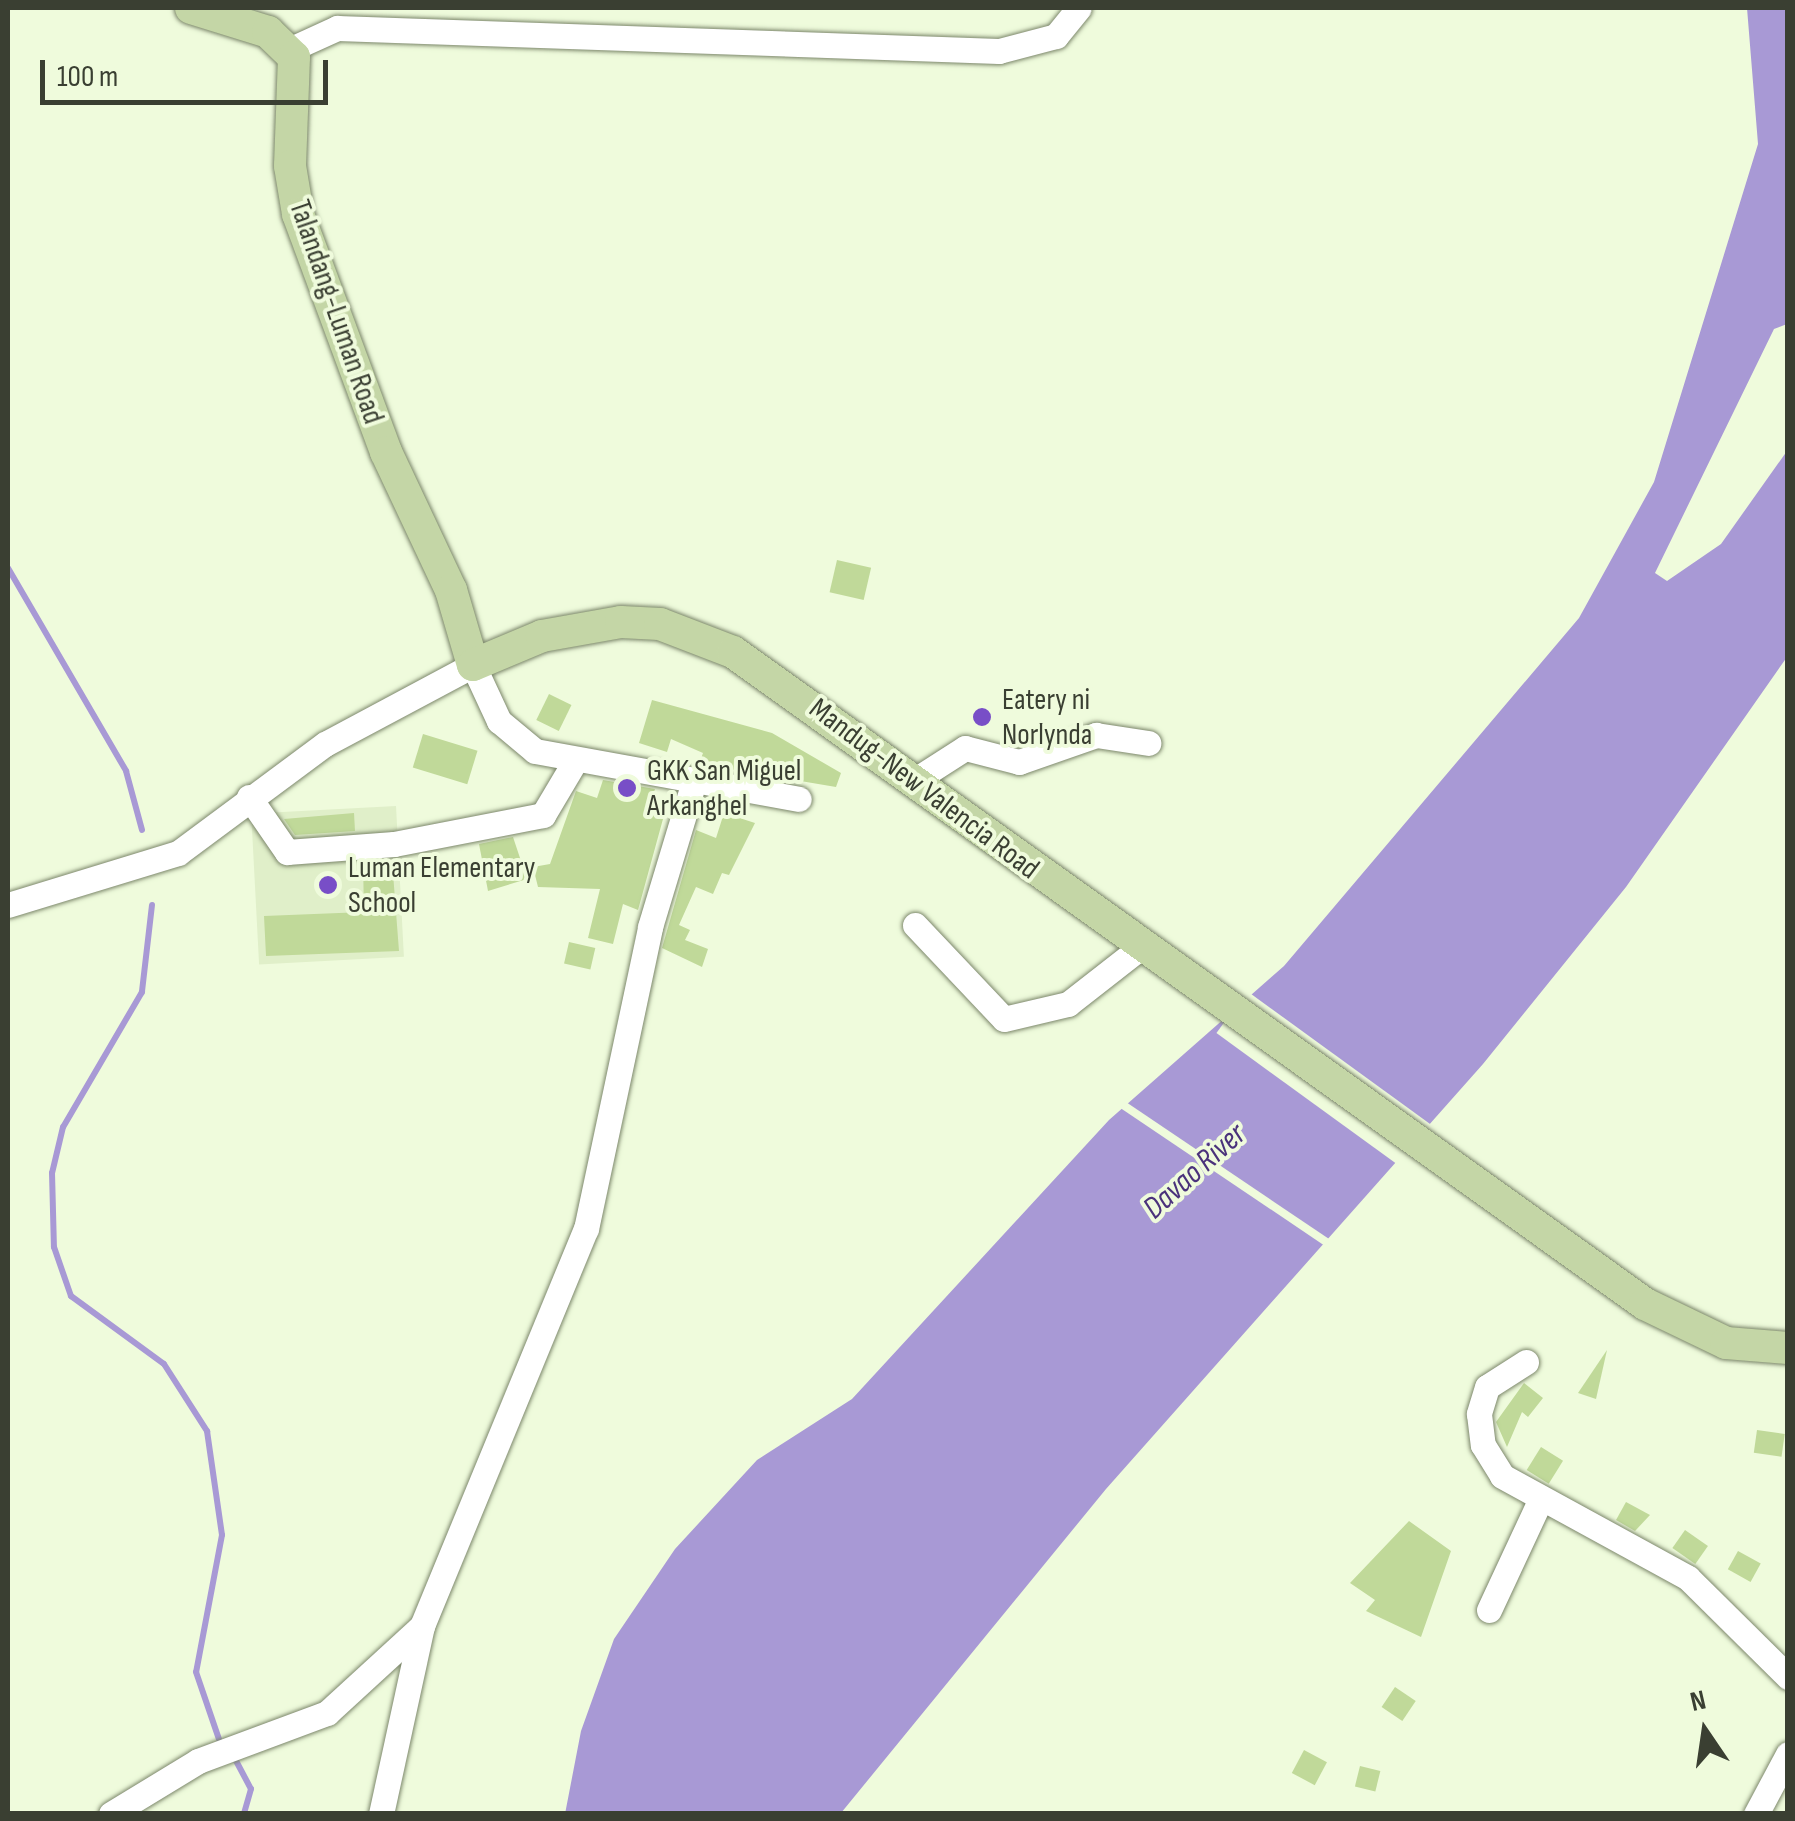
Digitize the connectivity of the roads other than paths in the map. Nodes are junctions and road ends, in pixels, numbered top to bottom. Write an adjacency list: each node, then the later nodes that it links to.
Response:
1 (191, 8): 4 (main road)
2 (1079, 8): 3 (street)
3 (358, 18): 4 (street)
4 (290, 49): 5 (main road, Talandang-Luman Road)
5 (473, 666): 7 (street); 9 (main road, Mandug-New Valencia Road); 10 (street, Mandug-New Valencia Road)
6 (1148, 742): 9 (street)
7 (575, 760): 8 (street); 10 (street)
8 (694, 781): 11 (street); 19 (street)
9 (912, 782): 14 (main road, Mandug-New Valencia Road)
10 (249, 797): 12 (street, Mandug-New Valencia Road)
11 (799, 799)
12 (8, 905)
13 (915, 925): 14 (street)
14 (1140, 947): 15 (main road, Mandug-New Valencia Road)
15 (1788, 1348)
16 (1526, 1362): 17 (street)
17 (1539, 1504): 18 (street); 20 (street)
18 (1489, 1610)
19 (422, 1626): 22 (street); 23 (street)
20 (1788, 1677)
21 (1788, 1754): 24 (street)
22 (110, 1814)
23 (380, 1814)
24 (1756, 1814)

